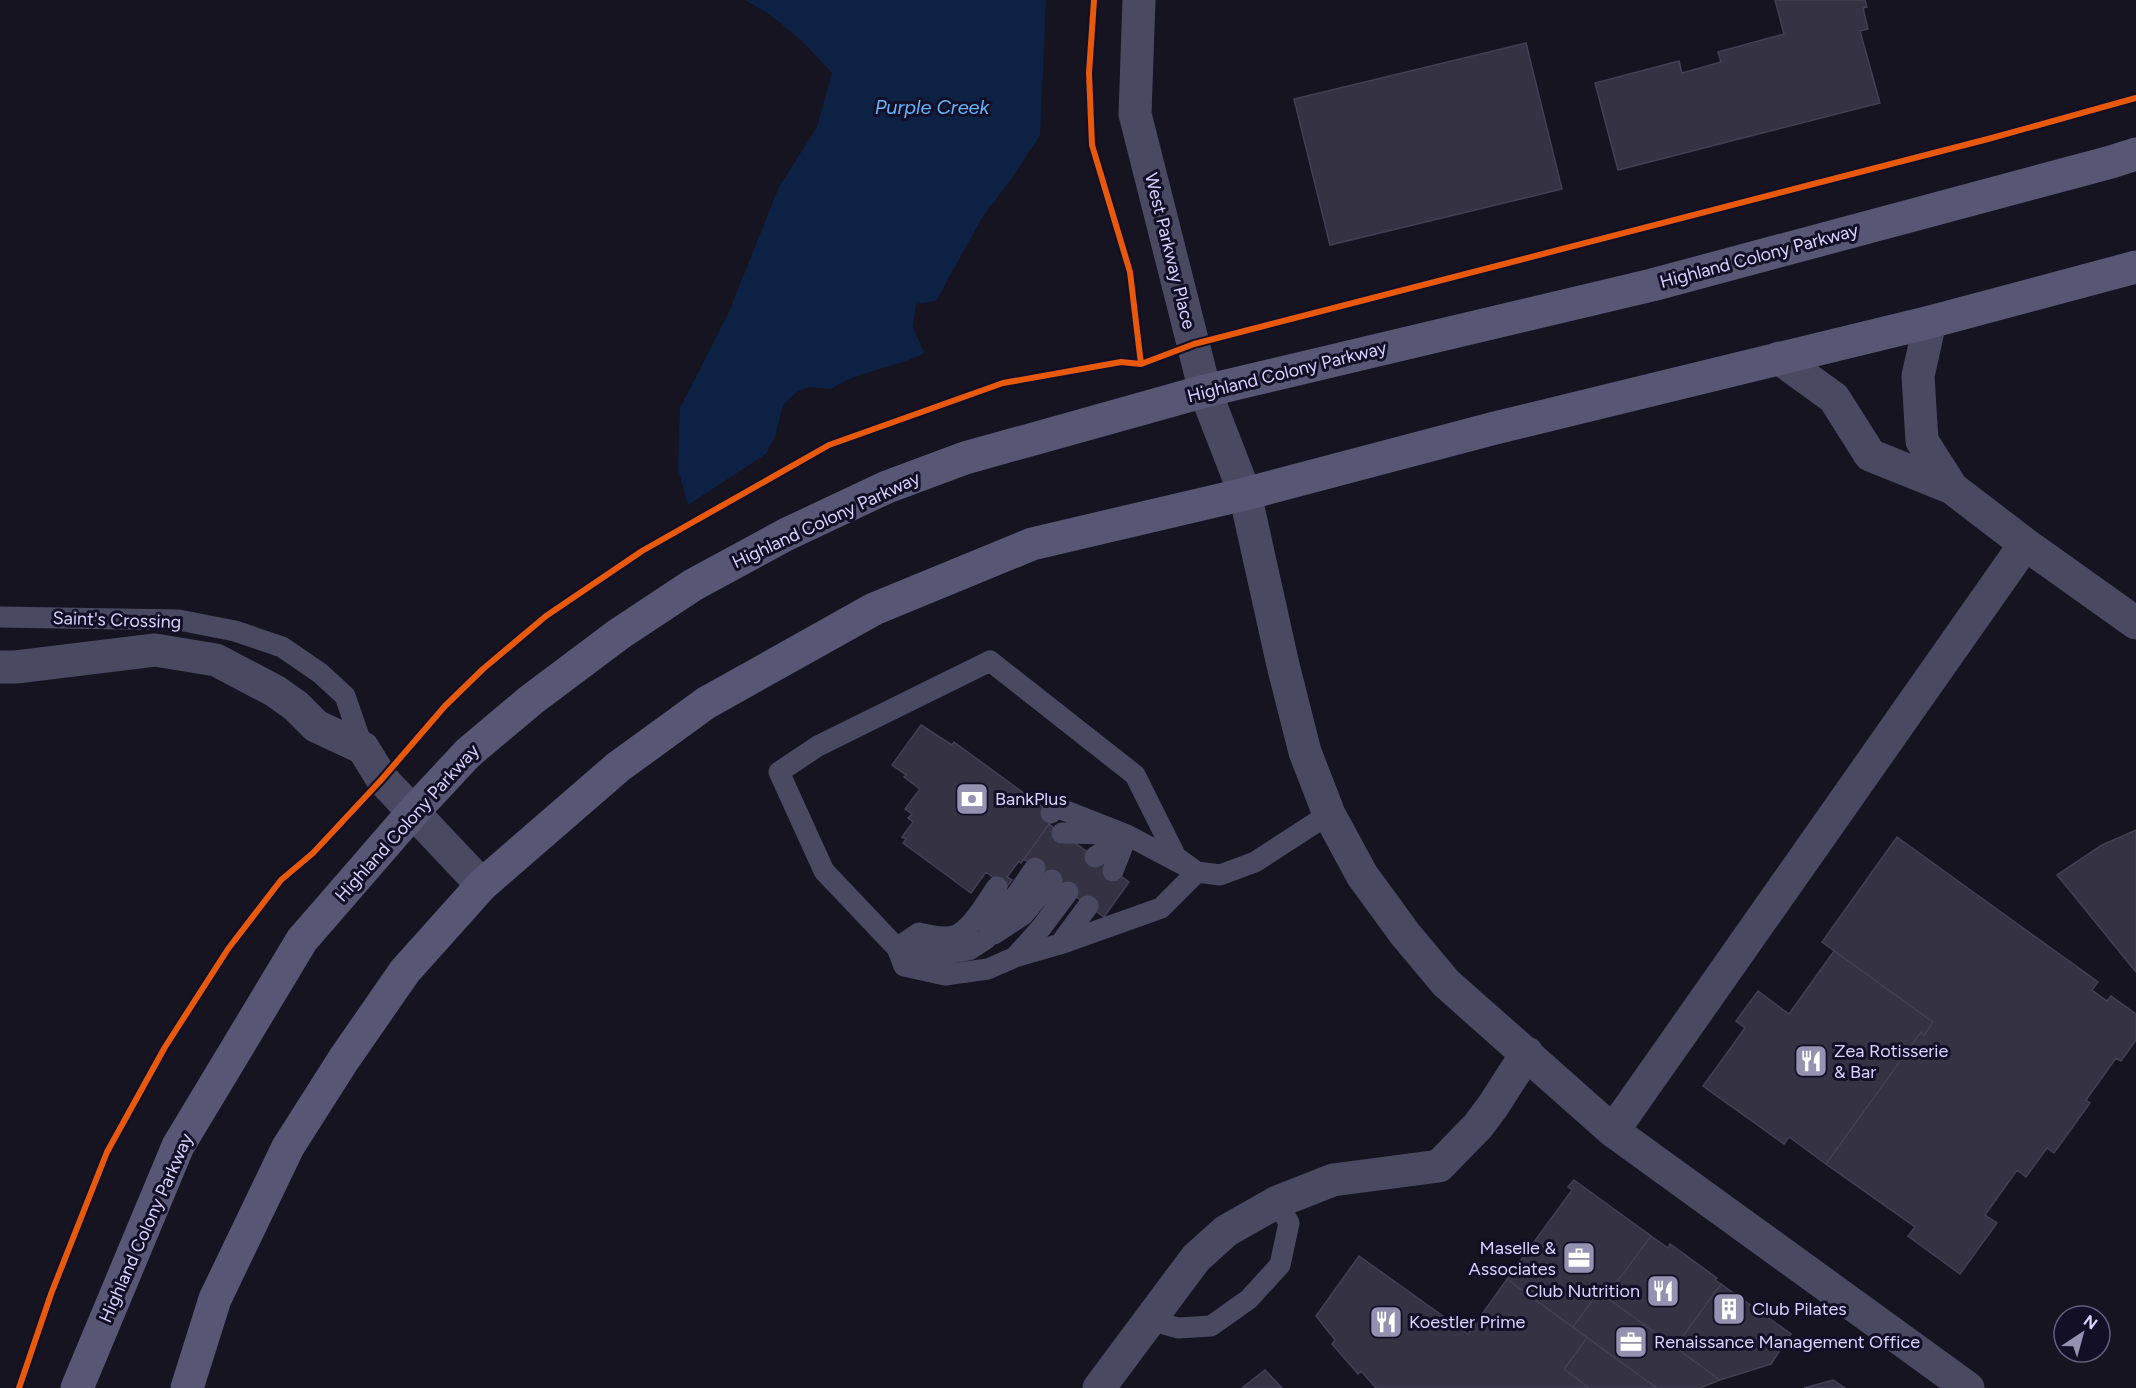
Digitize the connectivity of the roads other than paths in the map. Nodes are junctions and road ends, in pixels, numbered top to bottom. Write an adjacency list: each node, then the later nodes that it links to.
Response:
1 (1139, 0): 6 (street, West Parkway Place)
2 (2136, 154): 6 (street, Highland Colony Parkway)
3 (2136, 267): 4 (street)
4 (1930, 322): 5 (street); 7 (street)
5 (1779, 358): 7 (street); 8 (street)
6 (1205, 391): 8 (street, West Parkway Place); 14 (street, Highland Colony Parkway)
7 (1952, 488): 9 (street)
8 (1245, 494): 16 (street, West Parkway Place); 20 (street)
9 (2025, 544): 11 (street); 27 (street)
10 (0, 617): 13 (lane, Saint's Crossing)
11 (2136, 623)
12 (0, 667): 13 (street, Saint's Crossing)
13 (363, 748): 14 (street)
14 (413, 812): 20 (street); 30 (street, Highland Colony Parkway)
15 (1051, 813): 17 (lane)
16 (1329, 814): 19 (lane); 26 (street, West Parkway Place)
17 (1126, 835): 17 (lane); 18 (lane); 19 (lane)
18 (1113, 871)
19 (1197, 872): 23 (lane); 24 (lane)
20 (482, 885): 31 (street)
21 (997, 887): 24 (lane)
22 (1088, 906): 23 (lane)
23 (1060, 944): 25 (lane)
24 (897, 948): 25 (lane); 25 (lane)
25 (1015, 957)
26 (1527, 1053): 27 (street, West Parkway Place); 28 (street)
27 (1613, 1131): 33 (street, West Parkway Place)
28 (1277, 1202): 29 (street); 29 (lane)
29 (1149, 1320): 32 (street)
30 (77, 1388)
31 (187, 1388)
32 (1099, 1388)
33 (1968, 1388)

